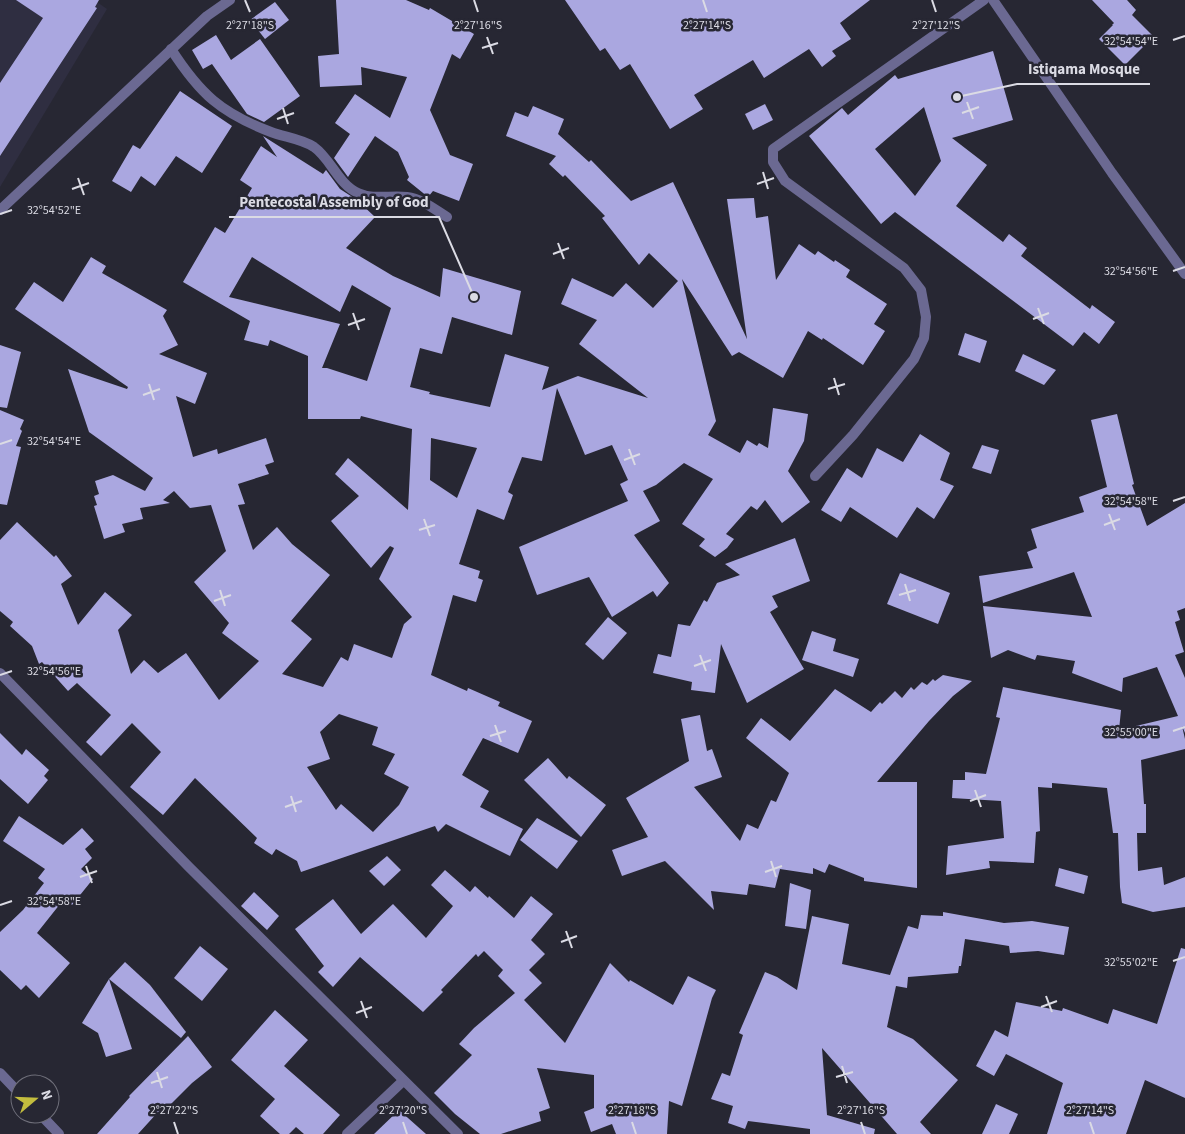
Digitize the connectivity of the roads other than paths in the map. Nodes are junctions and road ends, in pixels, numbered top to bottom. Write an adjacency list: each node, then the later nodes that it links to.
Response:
1 (230, 0): 4 (street)
2 (984, 0): 8 (street)
3 (993, 0): 7 (street)
4 (171, 49): 5 (street); 6 (street)
5 (0, 210)
6 (447, 217)
7 (1185, 274)
8 (816, 476)
9 (0, 673): 11 (street)
10 (0, 1073): 12 (street)
11 (403, 1081): 15 (street); 16 (street)
12 (10, 1084)
13 (50, 1124): 14 (street)
14 (59, 1134)
15 (347, 1134)
16 (458, 1134)

